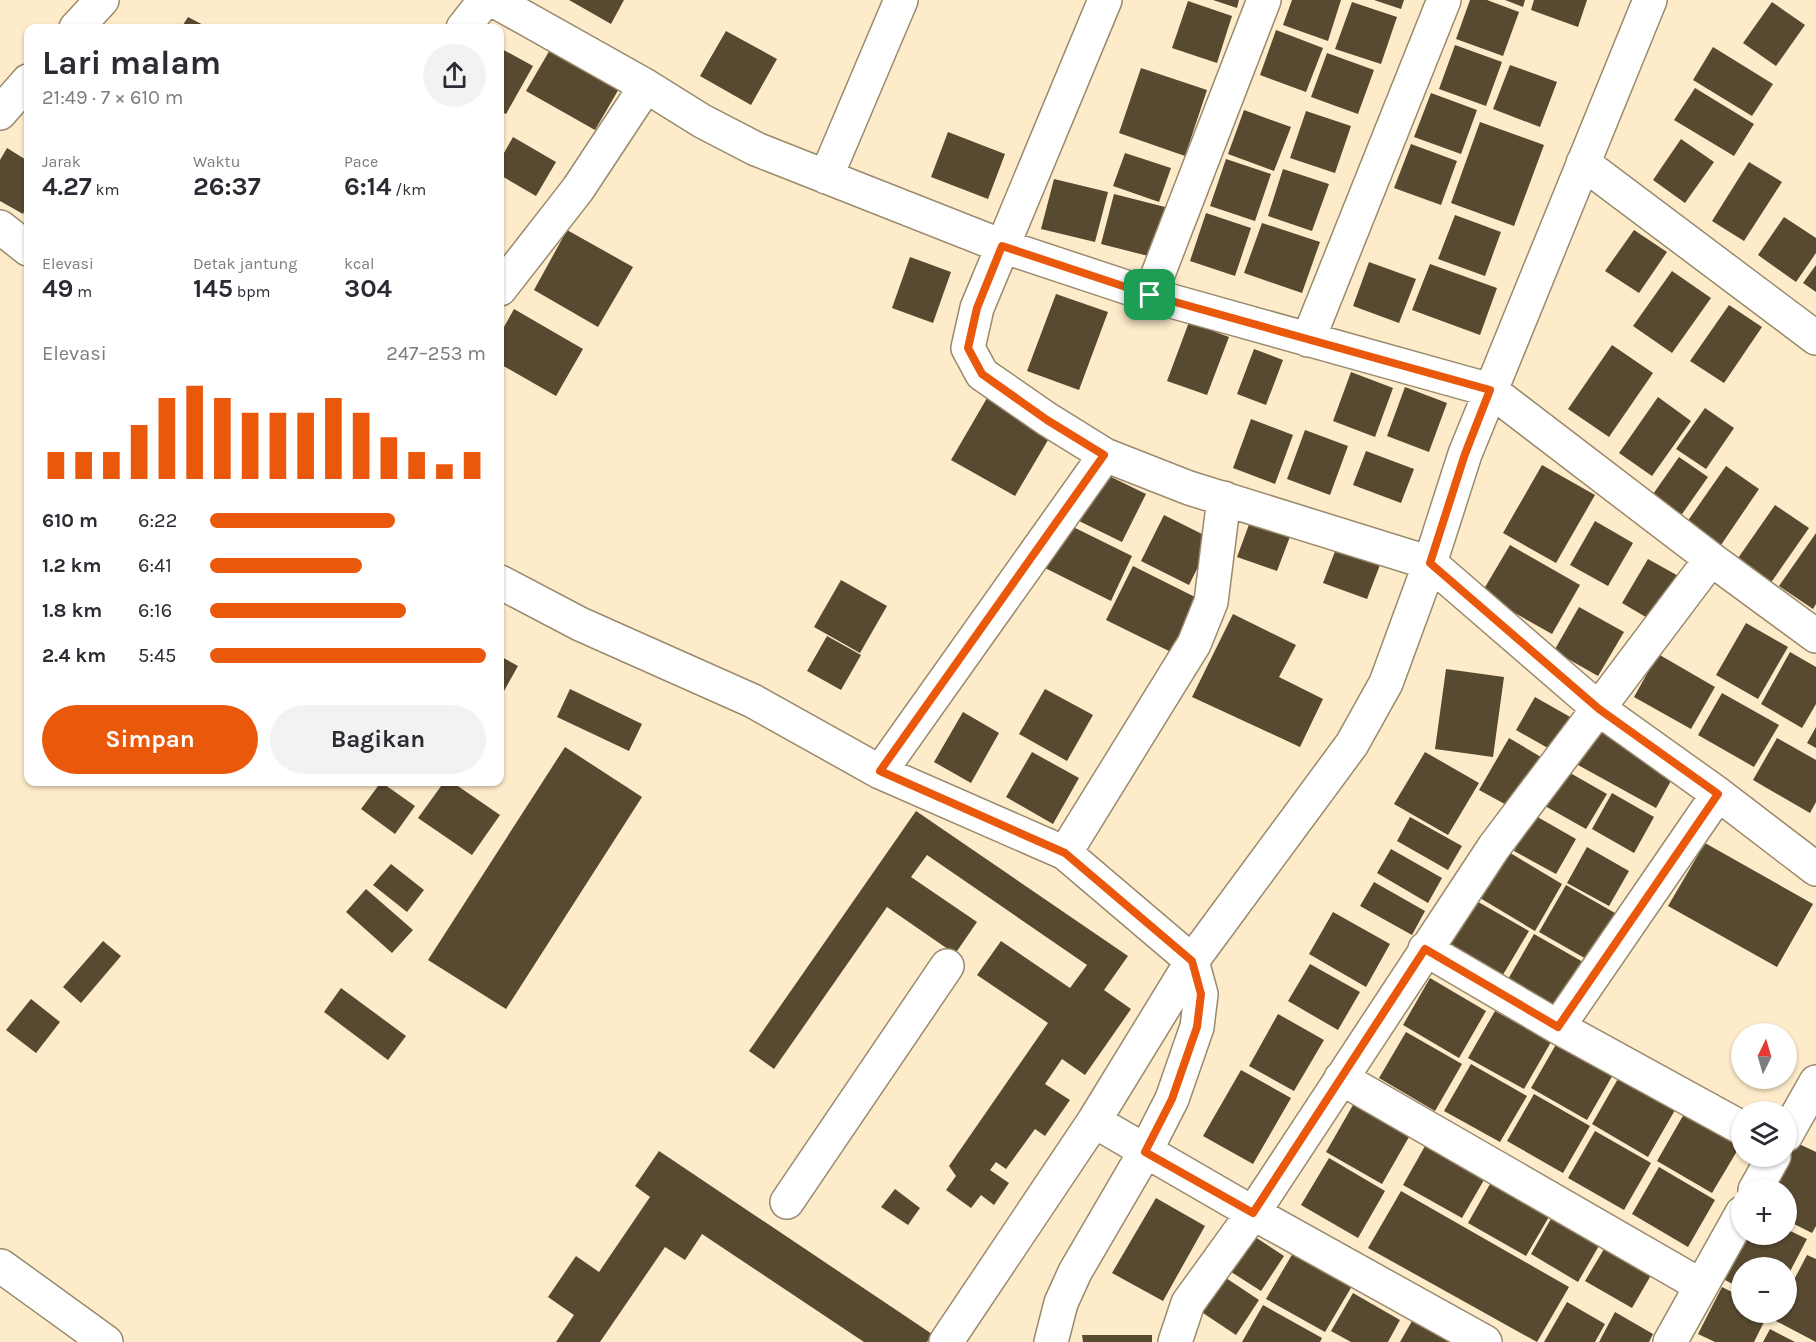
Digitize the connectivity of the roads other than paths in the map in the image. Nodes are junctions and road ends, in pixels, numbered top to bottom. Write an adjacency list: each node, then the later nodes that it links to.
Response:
1 (102, 0): 9 (street)
2 (485, 0): 10 (street)
3 (493, 0): 12 (street)
4 (902, 0): 15 (street)
5 (1105, 0): 18 (street)
6 (1264, 0): 20 (street)
7 (1444, 0): 22 (street)
8 (1650, 0): 14 (street)
9 (80, 24)
10 (466, 24)
11 (24, 86): 13 (street)
12 (646, 86): 15 (street); 19 (street)
13 (0, 113)
14 (1583, 163): 21 (street); 23 (street)
15 (826, 177): 18 (street)
16 (0, 227): 17 (street)
17 (24, 246)
18 (1002, 246): 20 (street); 24 (street)
19 (504, 284)
20 (1150, 295): 22 (street)
21 (1816, 338)
22 (1308, 340): 23 (street)
23 (1490, 390): 26 (street); 27 (street)
24 (1104, 455): 25 (street); 31 (street)
25 (1224, 498): 27 (street); 33 (street)
26 (1711, 560): 29 (street); 30 (street)
27 (1430, 563): 30 (street); 36 (street)
28 (504, 584): 31 (street)
29 (1816, 636)
30 (1599, 709): 32 (street); 35 (street)
31 (880, 771): 33 (street)
32 (1718, 794): 34 (street); 38 (street)
33 (1065, 853): 36 (street)
34 (1816, 869)
35 (1425, 949): 38 (street); 39 (street)
36 (1192, 961): 42 (street); 44 (street)
37 (947, 966): 45 (street)
38 (1558, 1027): 43 (street)
39 (1341, 1078): 46 (street); 49 (street)
40 (1816, 1082): 41 (street)
41 (1797, 1116)
42 (1094, 1121): 44 (street); 52 (street)
43 (1731, 1122)
44 (1145, 1152): 46 (street); 53 (street)
45 (787, 1202)
46 (1253, 1213): 50 (street); 54 (street)
47 (1731, 1232): 49 (street)
48 (1, 1266): 51 (street)
49 (1700, 1285): 55 (street)
50 (1177, 1341)
51 (106, 1342)
52 (946, 1342)
53 (1051, 1342)
54 (1485, 1342)
55 (1670, 1342)

